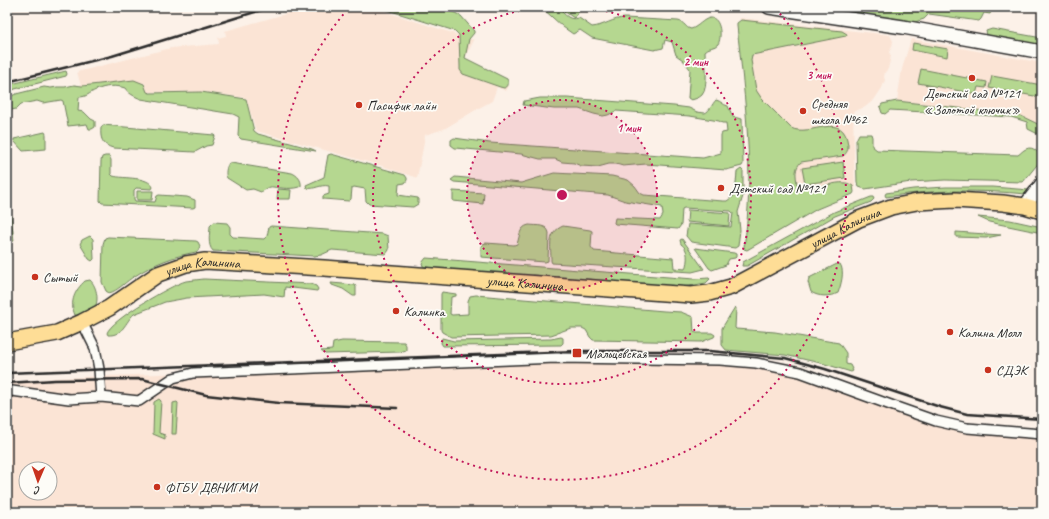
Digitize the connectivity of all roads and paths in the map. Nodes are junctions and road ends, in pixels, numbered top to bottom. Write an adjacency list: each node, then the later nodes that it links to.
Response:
1 (769, 7): 2 (main road)
2 (1042, 52)
3 (1042, 184): 4 (main road)
4 (1026, 206): 5 (main road, улица Калинина); 6 (main road, улица Калинина)
5 (1042, 211)
6 (82, 322): 7 (main road, улица Калинина); 9 (street)
7 (7, 342)
8 (7, 392): 9 (street)
9 (101, 397): 10 (street)
10 (1042, 434)

